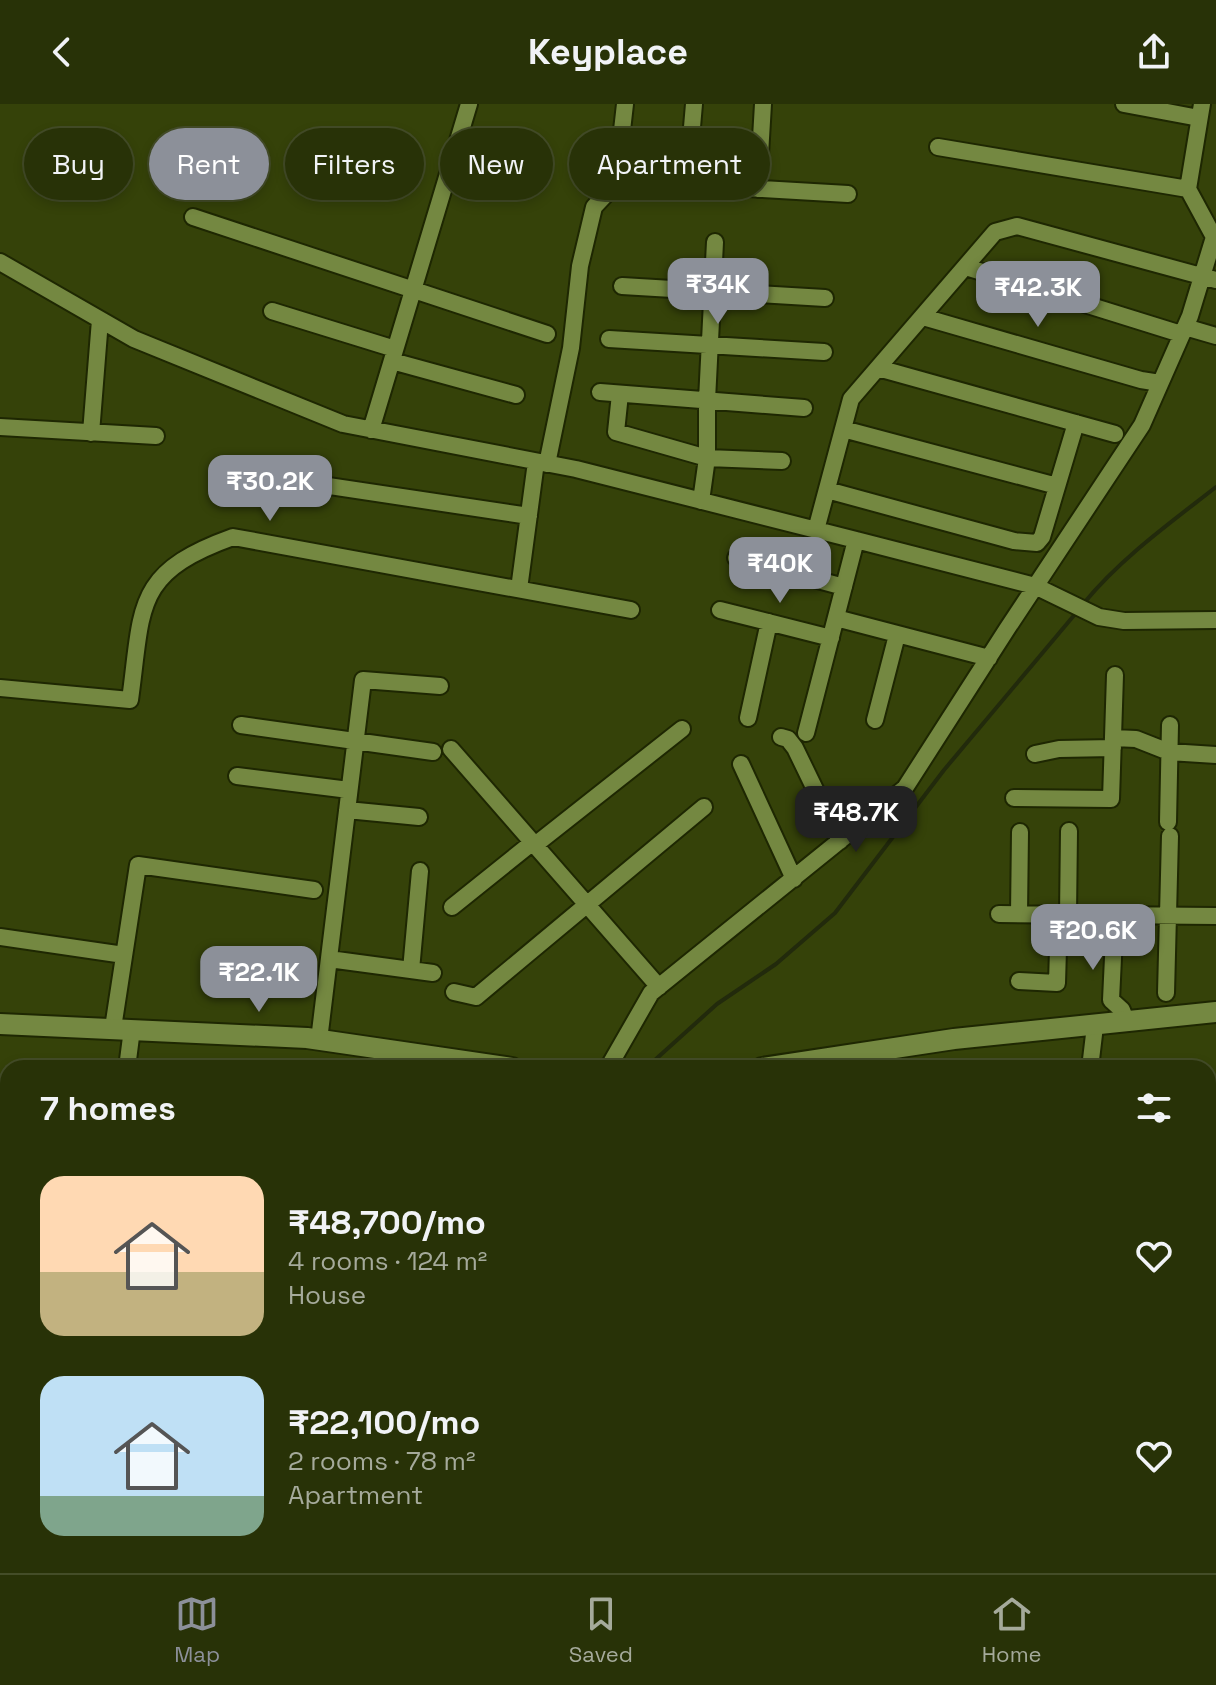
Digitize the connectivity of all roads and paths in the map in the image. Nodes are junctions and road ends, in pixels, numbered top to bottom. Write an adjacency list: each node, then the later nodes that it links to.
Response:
1 (469, 104): 21 (street)
2 (625, 104): 7 (street)
3 (694, 104): 8 (street)
4 (763, 104): 9 (street)
5 (1124, 104): 6 (street)
6 (1201, 111): 11 (street)
7 (622, 128)
8 (692, 128)
9 (762, 128)
10 (938, 147): 11 (street)
11 (1188, 189): 19 (street)
12 (770, 190): 13 (street)
13 (848, 194)
14 (601, 200): 50 (street)
15 (193, 217): 21 (street)
16 (715, 242): 22 (street)
17 (0, 262): 26 (street)
18 (966, 267): 19 (street); 25 (street); 27 (street)
19 (1209, 279): 27 (street)
20 (622, 286): 22 (street)
21 (413, 289): 28 (street); 33 (street)
22 (712, 291): 23 (street); 31 (street)
23 (825, 298)
24 (272, 311): 33 (street)
25 (923, 317): 34 (street); 35 (street)
26 (100, 320): 44 (street); 45 (street)
27 (1183, 330): 29 (street); 35 (street)
28 (547, 334)
29 (1216, 336)
30 (609, 339): 31 (street)
31 (710, 345): 32 (street); 39 (street)
32 (824, 352)
33 (394, 355): 38 (street); 44 (street)
34 (878, 368): 41 (street); 43 (street)
35 (1160, 383): 59 (street)
36 (600, 392): 37 (street)
37 (620, 394): 39 (street); 48 (street)
38 (516, 395)
39 (707, 400): 40 (street); 48 (street)
40 (804, 408)
41 (1076, 423): 46 (street); 52 (street)
42 (0, 427): 45 (street)
43 (843, 429): 52 (street); 53 (street)
44 (371, 430): 50 (street)
45 (91, 433): 47 (street)
46 (1115, 434)
47 (156, 436)
48 (707, 458): 49 (street); 54 (street)
49 (782, 461)
50 (541, 463): 54 (street); 55 (street)
51 (229, 471): 55 (street)
52 (1057, 486): 53 (street)
53 (827, 490): 56 (street)
54 (701, 501): 56 (street)
55 (529, 516): 61 (street)
56 (816, 530): 57 (street)
57 (856, 540): 59 (street); 60 (street)
58 (736, 558): 60 (street)
59 (1035, 586): 65 (street); 69 (street)
60 (844, 587): 64 (street)
61 (519, 589): 62 (street); 72 (street)
62 (631, 610)
63 (720, 610): 66 (street)
64 (836, 618): 67 (street); 68 (street)
65 (1216, 620)
66 (769, 622): 68 (street); 73 (street)
67 (897, 635): 69 (street); 74 (street)
68 (831, 638): 78 (street)
69 (989, 658): 96 (street)
70 (1115, 675): 81 (street)
71 (440, 686): 80 (street)
72 (0, 688)
73 (748, 718)
74 (875, 720)
75 (241, 725): 80 (street)
76 (1170, 725): 84 (street)
77 (682, 729): 97 (street)
78 (806, 733)
79 (781, 737): 96 (street)
80 (355, 740): 83 (street); 89 (street)
81 (1113, 743): 84 (street); 85 (street); 90 (street)
82 (451, 749): 97 (street)
83 (433, 752)
84 (1169, 752): 86 (street); 107 (street)
85 (1035, 754)
86 (1216, 755)
87 (741, 764): 99 (street)
88 (237, 776): 89 (street)
89 (349, 790): 92 (street)
90 (1014, 798)
91 (704, 807): 101 (street)
92 (347, 810): 93 (street); 111 (street)
93 (419, 817)
94 (1069, 831): 105 (street)
95 (1020, 832): 104 (street)
96 (840, 841): 99 (street)
97 (534, 844): 101 (street); 102 (street)
98 (420, 871): 112 (street)
99 (794, 879): 115 (street)
100 (314, 890): 110 (street)
101 (587, 905): 115 (street); 116 (street)
102 (452, 907)
103 (999, 914): 104 (street)
104 (1019, 914): 105 (street)
105 (1064, 915): 106 (street); 114 (street)
106 (1115, 915): 107 (street); 119 (street)
107 (1168, 916): 108 (street); 117 (street)
108 (1216, 916)
109 (0, 937): 110 (street)
110 (124, 955): 122 (street)
111 (329, 959): 112 (street); 123 (street)
112 (411, 970): 113 (street)
113 (433, 973)
114 (1019, 981)
115 (659, 987): 126 (street)
116 (454, 992)
117 (1166, 993)
118 (1216, 1012): 119 (street)
119 (1127, 1023): 121 (street)
120 (0, 1024): 122 (street)
121 (1095, 1026): 127 (street); 128 (street)
122 (123, 1028): 123 (street); 124 (street)
123 (319, 1040): 125 (street)
124 (126, 1060)
125 (457, 1060)
126 (613, 1060)
127 (816, 1060)
128 (1091, 1060)

